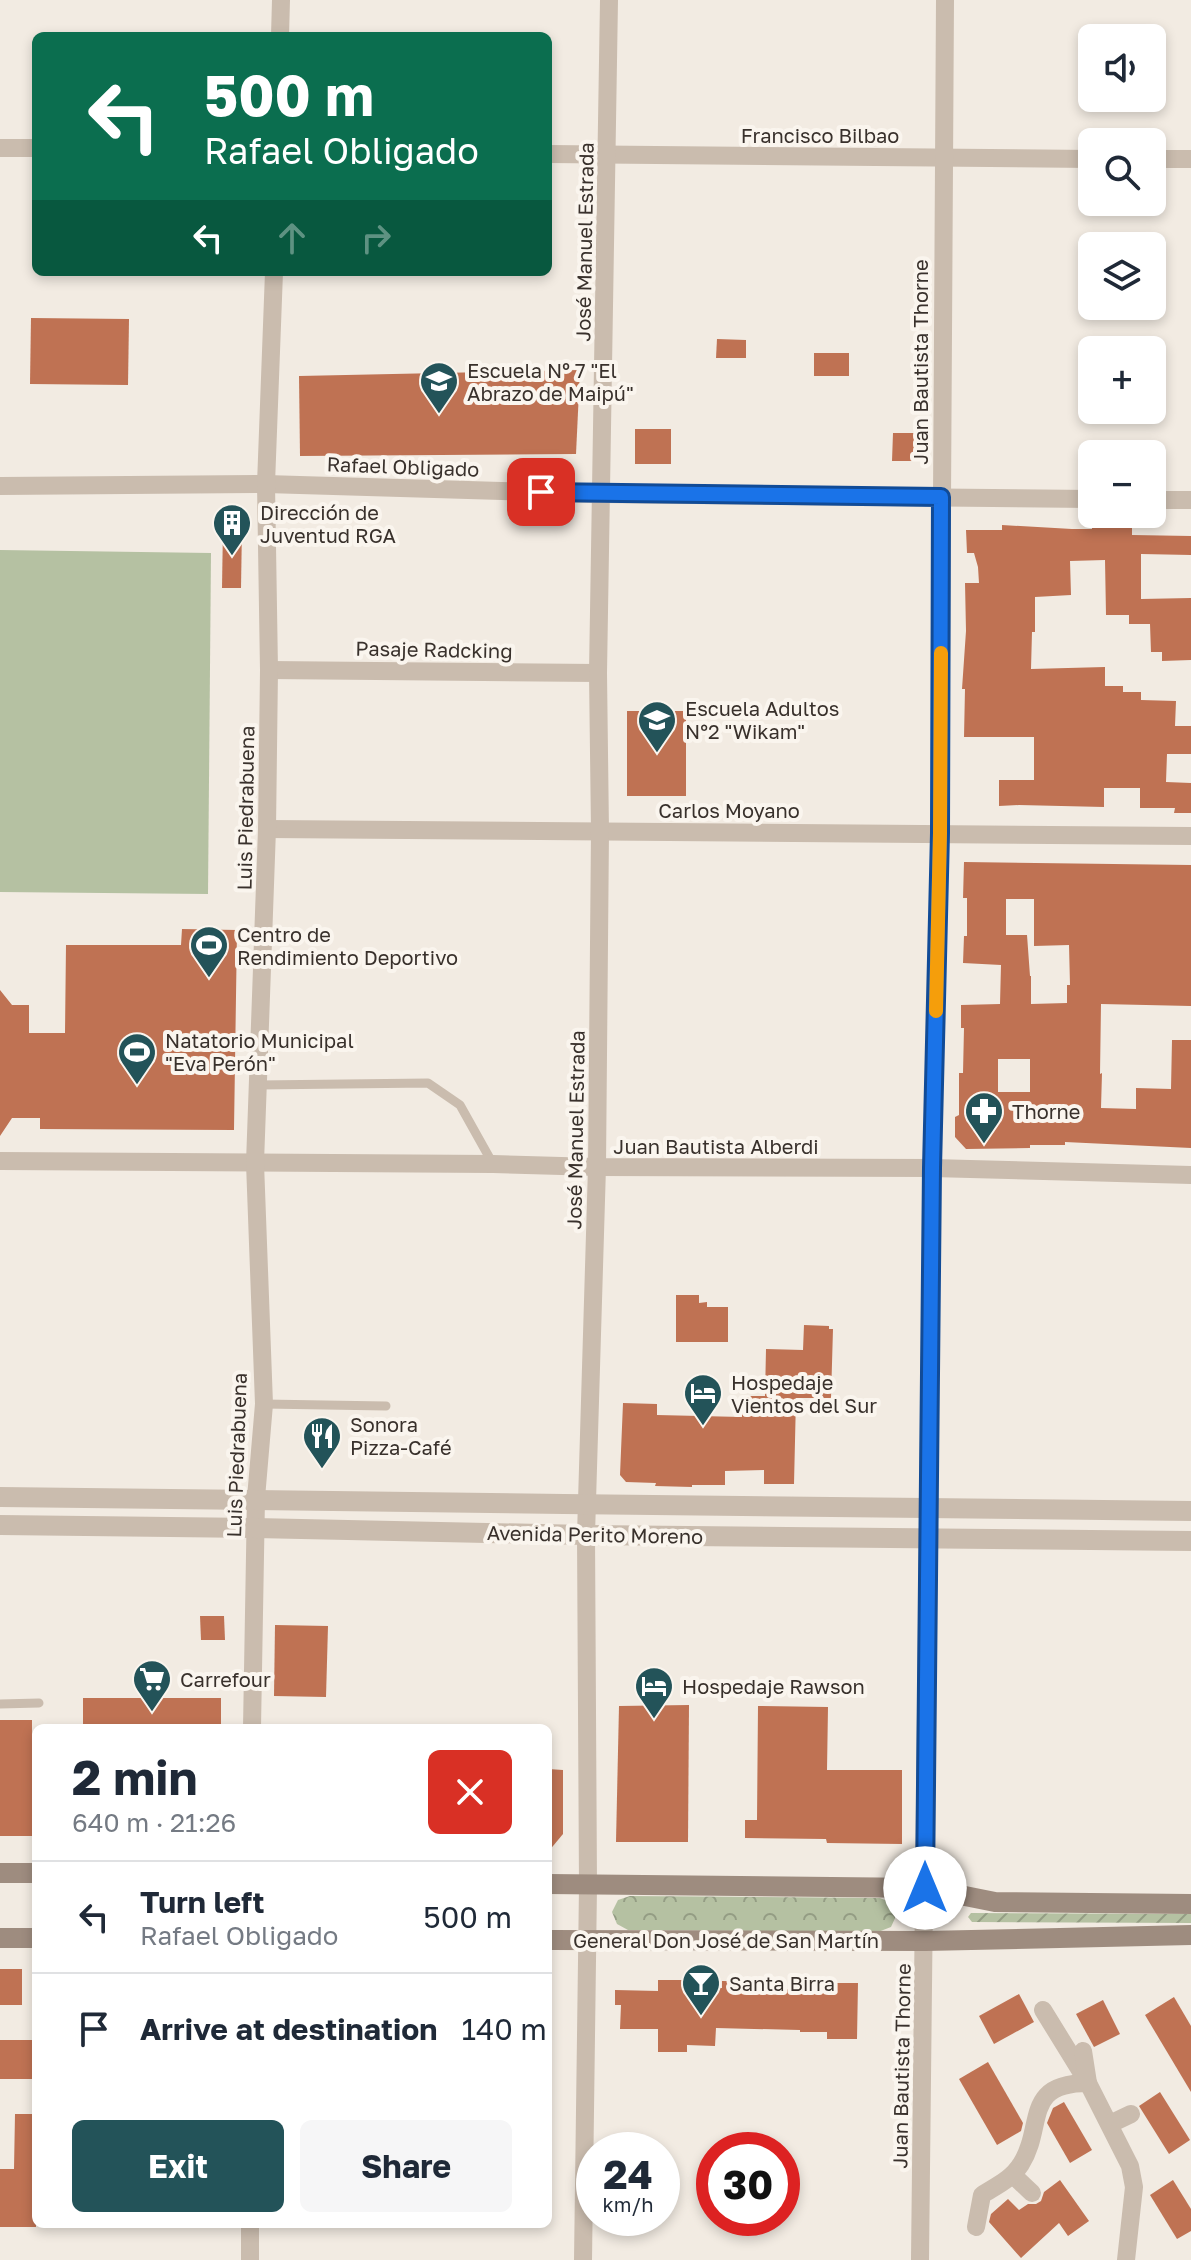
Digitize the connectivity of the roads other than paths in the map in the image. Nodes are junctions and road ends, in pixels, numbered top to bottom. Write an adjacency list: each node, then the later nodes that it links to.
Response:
1 (281, 0): 4 (street)
2 (609, 0): 8 (street, José Manuel Estrada)
3 (945, 0): 9 (street, Juan Bautista Thorne)
4 (280, 32)
5 (0, 148): 6 (street)
6 (32, 148)
7 (552, 154): 8 (street, Francisco Bilbao)
8 (608, 155): 9 (street, Francisco Bilbao); 16 (street, José Manuel Estrada)
9 (943, 158): 10 (street, Francisco Bilbao); 17 (street, Juan Bautista Thorne)
10 (1078, 159)
11 (1166, 159): 12 (street)
12 (1191, 159)
13 (274, 276): 14 (street, Luis Piedrabuena)
14 (266, 484): 15 (street, Rafael Obligado); 16 (street, Rafael Obligado); 21 (street, Luis Piedrabuena)
15 (0, 486)
16 (602, 494): 17 (street, Rafael Obligado); 22 (street, José Manuel Estrada)
17 (941, 497): 18 (street, Rafael Obligado); 25 (street, Juan Bautista Thorne)
18 (1078, 499)
19 (1166, 500): 20 (street)
20 (1191, 500)
21 (269, 670): 22 (street, Pasaje Radcking); 23 (street, Luis Piedrabuena)
22 (598, 673): 24 (street, José Manuel Estrada)
23 (267, 829): 24 (street, Carlos Moyano); 27 (street, Luis Piedrabuena)
24 (600, 831): 25 (street, Carlos Moyano); 31 (street, José Manuel Estrada)
25 (940, 833): 26 (street, Carlos Moyano); 32 (street, Juan Bautista Thorne)
26 (1191, 836)
27 (259, 1085): 29 (street, Luis Piedrabuena); 30 (lane)
28 (0, 1161): 29 (street, Juan Bautista Alberdi)
29 (255, 1163): 30 (street, Juan Bautista Alberdi); 34 (street, Luis Piedrabuena)
30 (493, 1164): 31 (street, Juan Bautista Alberdi)
31 (597, 1167): 32 (street, Juan Bautista Alberdi); 38 (street, José Manuel Estrada)
32 (932, 1168): 33 (street, Juan Bautista Alberdi); 39 (street, Juan Bautista Thorne)
33 (1191, 1175)
34 (264, 1404): 35 (lane); 37 (street, Luis Piedrabuena)
35 (386, 1406)
36 (0, 1497): 37 (street, Avenida Perito Moreno)
37 (256, 1498): 38 (street, Avenida Perito Moreno); 42 (street, Luis Piedrabuena)
38 (587, 1503): 39 (street, Avenida Perito Moreno); 43 (street, José Manuel Estrada)
39 (929, 1510): 40 (street, Avenida Perito Moreno); 44 (street, Juan Bautista Thorne)
40 (1191, 1511)
41 (0, 1525): 42 (street, Avenida Perito Moreno)
42 (255, 1528): 43 (street, Avenida Perito Moreno); 48 (street, Luis Piedrabuena)
43 (586, 1535): 44 (street, Avenida Perito Moreno); 52 (street, José Manuel Estrada)
44 (928, 1538): 45 (street, Avenida Perito Moreno); 53 (street, Juan Bautista Thorne)
45 (1191, 1541)
46 (39, 1703): 47 (lane)
47 (0, 1704)
48 (252, 1724)
49 (0, 1873): 50 (main road)
50 (32, 1873)
51 (552, 1884): 52 (main road)
52 (588, 1886): 53 (main road); 59 (street, José Manuel Estrada)
53 (925, 1888): 54 (main road); 60 (street, Juan Bautista Thorne)
54 (1191, 1904)
55 (1191, 1935): 60 (main road, General Don José de San Martín)
56 (0, 1938): 57 (main road)
57 (32, 1938)
58 (552, 1940): 59 (main road, General Don José de San Martín)
59 (586, 1940): 60 (main road, General Don José de San Martín); 71 (street, José Manuel Estrada)
60 (925, 1941): 72 (street, Juan Bautista Thorne)
61 (1043, 2010): 63 (street)
62 (1083, 2051): 63 (street)
63 (1088, 2083): 65 (street); 66 (street)
64 (1131, 2114): 65 (street)
65 (1110, 2124): 73 (street)
66 (1013, 2175): 67 (street); 68 (street)
67 (1032, 2193)
68 (976, 2227)
69 (250, 2228): 70 (street)
70 (250, 2260)
71 (583, 2260)
72 (920, 2260)
73 (1126, 2260)

